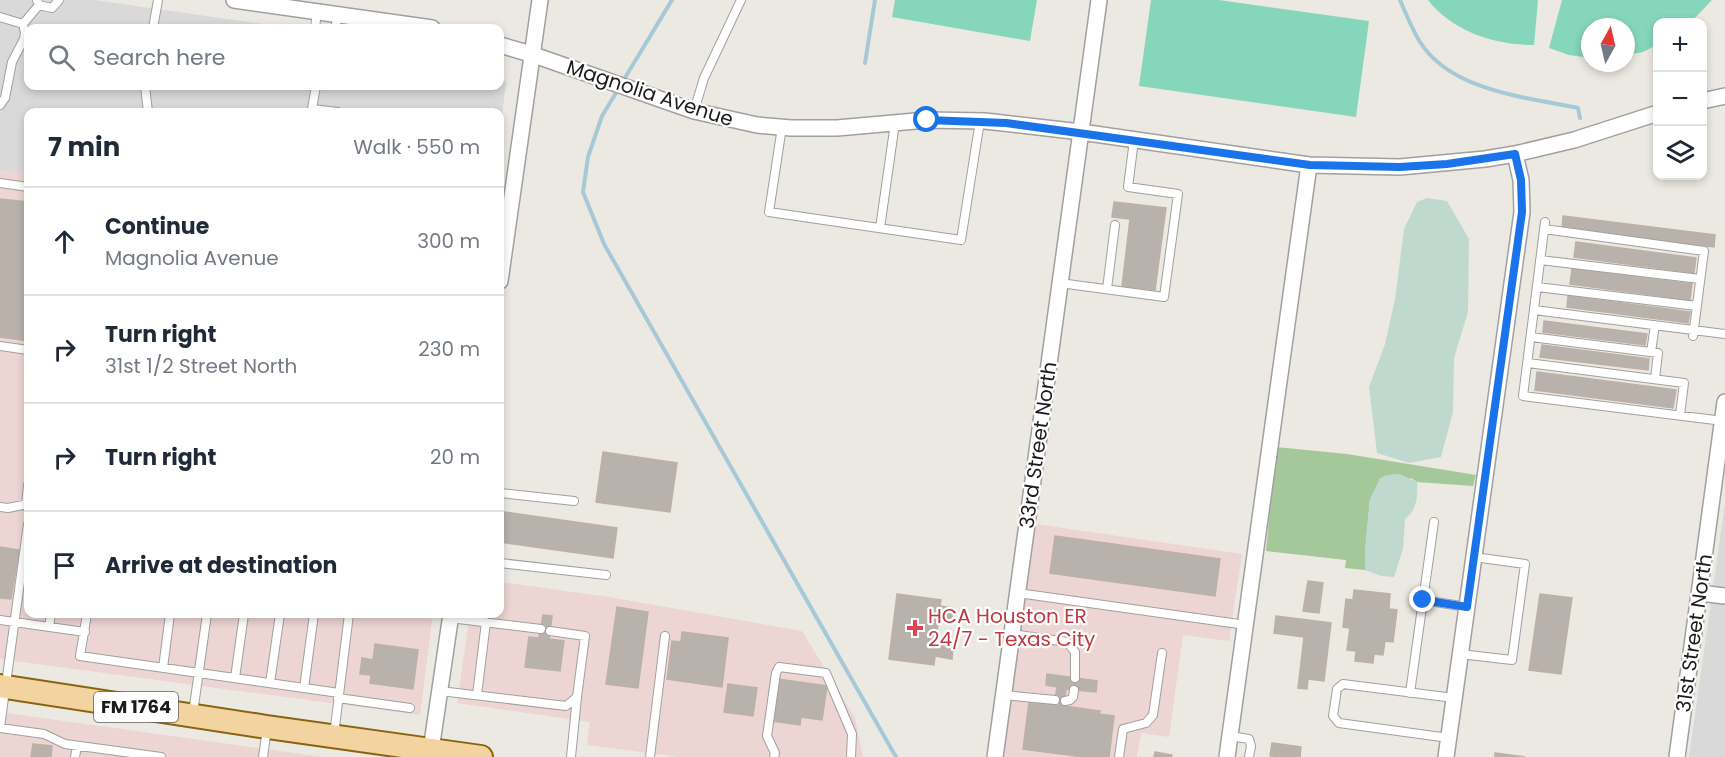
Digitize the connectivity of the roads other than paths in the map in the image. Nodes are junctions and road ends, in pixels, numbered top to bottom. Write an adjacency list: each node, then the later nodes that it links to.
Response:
1 (59, 0): 7 (lane)
2 (158, 0): 12 (lane)
3 (234, 0): 8 (street)
4 (540, 0): 18 (street)
5 (741, 0): 26 (lane)
6 (1099, 0): 31 (street, 33rd Street North)
7 (38, 2): 11 (lane)
8 (317, 12): 10 (street); 13 (lane)
9 (0, 17): 11 (lane)
10 (336, 22): 14 (street)
11 (23, 24): 15 (lane)
12 (154, 24)
13 (316, 24)
14 (368, 24)
15 (24, 28)
16 (24, 39): 23 (lane)
17 (504, 46): 18 (street, Magnolia Avenue)
18 (531, 54): 26 (street, Magnolia Avenue); 39 (street)
19 (145, 90): 24 (lane)
20 (315, 90): 25 (lane)
21 (1707, 101): 22 (street)
22 (1724, 101)
23 (0, 105)
24 (148, 108)
25 (312, 108)
26 (694, 111): 30 (street, Magnolia Avenue)
27 (1653, 115): 33 (street, Magnolia Avenue)
28 (980, 121): 29 (street, Magnolia Avenue); 31 (street, Magnolia Avenue); 38 (lane)
29 (895, 123): 30 (street, Magnolia Avenue); 38 (lane)
30 (782, 128): 38 (lane)
31 (1081, 132): 32 (street, Magnolia Avenue); 42 (street, 33rd Street North)
32 (1134, 140): 34 (street, Magnolia Avenue); 44 (lane)
33 (1515, 154): 34 (street, Magnolia Avenue); 66 (street)
34 (1310, 165): 87 (street)
35 (0, 183): 36 (lane)
36 (24, 186)
37 (1115, 225): 44 (lane)
38 (880, 228)
39 (504, 252)
40 (1540, 260): 41 (lane); 41 (lane); 43 (lane)
41 (1700, 279): 45 (lane)
42 (1060, 283): 44 (lane); 69 (street, 33rd Street North)
43 (1537, 287): 45 (lane); 46 (lane)
44 (1107, 289)
45 (1696, 306): 48 (lane)
46 (1534, 310): 47 (lane); 50 (lane)
47 (1655, 325): 48 (lane); 53 (lane)
48 (1693, 333): 49 (lane)
49 (1725, 334)
50 (1531, 337): 53 (lane); 54 (lane)
51 (0, 346): 52 (lane)
52 (24, 349)
53 (1651, 352): 55 (lane)
54 (1528, 363): 55 (lane); 57 (lane)
55 (1655, 379): 57 (lane)
56 (1725, 402): 58 (street, 31st Street North)
57 (1680, 416): 58 (lane)
58 (1722, 421): 60 (street, 31st Street North)
59 (504, 493): 61 (lane)
60 (1719, 498): 70 (street, 31st Street North)
61 (574, 501)
62 (24, 506): 63 (lane)
63 (0, 507)
64 (1434, 522): 72 (lane)
65 (24, 554): 85 (lane)
66 (1474, 557): 73 (street); 95 (lane)
67 (504, 563): 68 (lane)
68 (606, 575)
69 (1018, 593): 87 (lane); 92 (street, 33rd Street North)
70 (1700, 593): 71 (street); 135 (street, 31st Street North)
71 (1725, 596)
72 (1423, 600): 73 (lane); 105 (lane)
73 (1467, 607): 95 (street)
74 (50, 618): 88 (lane)
75 (86, 618): 91 (lane)
76 (169, 618): 96 (lane)
77 (206, 618): 97 (lane)
78 (243, 618): 98 (lane)
79 (279, 618): 100 (lane)
80 (313, 618): 102 (lane)
81 (349, 618): 107 (lane)
82 (451, 618): 104 (street)
83 (463, 618): 86 (lane)
84 (0, 620): 85 (lane)
85 (15, 622): 88 (lane); 101 (lane)
86 (486, 622): 89 (lane); 108 (lane)
87 (1246, 625): 118 (street)
88 (49, 627): 91 (lane)
89 (541, 630)
90 (550, 631): 109 (lane)
91 (84, 632): 96 (lane)
92 (1012, 634): 99 (lane); 106 (street, 33rd Street North)
93 (665, 636): 127 (lane)
94 (1162, 653): 131 (lane)
95 (1460, 654): 110 (street)
96 (163, 668): 97 (lane)
97 (199, 673): 98 (lane); 114 (lane)
98 (235, 678): 100 (lane)
99 (1075, 678)
100 (270, 683): 102 (lane)
101 (2, 687): 114 (main road, FM 1764); 116 (lane)
102 (304, 688): 107 (lane)
103 (1074, 690): 112 (lane)
104 (440, 691): 108 (lane); 121 (street)
105 (1410, 693): 110 (lane); 119 (lane)
106 (1004, 694): 111 (lane); 130 (street, 33rd Street North)
107 (339, 695): 113 (lane); 117 (lane)
108 (477, 695): 109 (lane)
109 (577, 697): 126 (lane)
110 (1454, 698): 119 (street)
111 (1055, 700)
112 (1065, 700)
113 (410, 708)
114 (193, 716): 115 (main road, FM 1764)
115 (267, 727): 117 (main road, FM 1764); 125 (lane)
116 (0, 728): 120 (lane)
117 (334, 736): 121 (main road, FM 1764)
118 (1230, 736): 132 (street); 133 (lane)
119 (1449, 738): 134 (street)
120 (77, 746): 123 (lane); 124 (lane)
121 (431, 750): 122 (main road, FM 1764)
122 (468, 756)
123 (75, 757)
124 (161, 757)
125 (263, 757)
126 (571, 757)
127 (650, 757)
128 (774, 757): 129 (lane)
129 (851, 757)
130 (995, 757)
131 (1119, 757)
132 (1227, 757)
133 (1249, 757)
134 (1446, 757)
135 (1677, 757)

